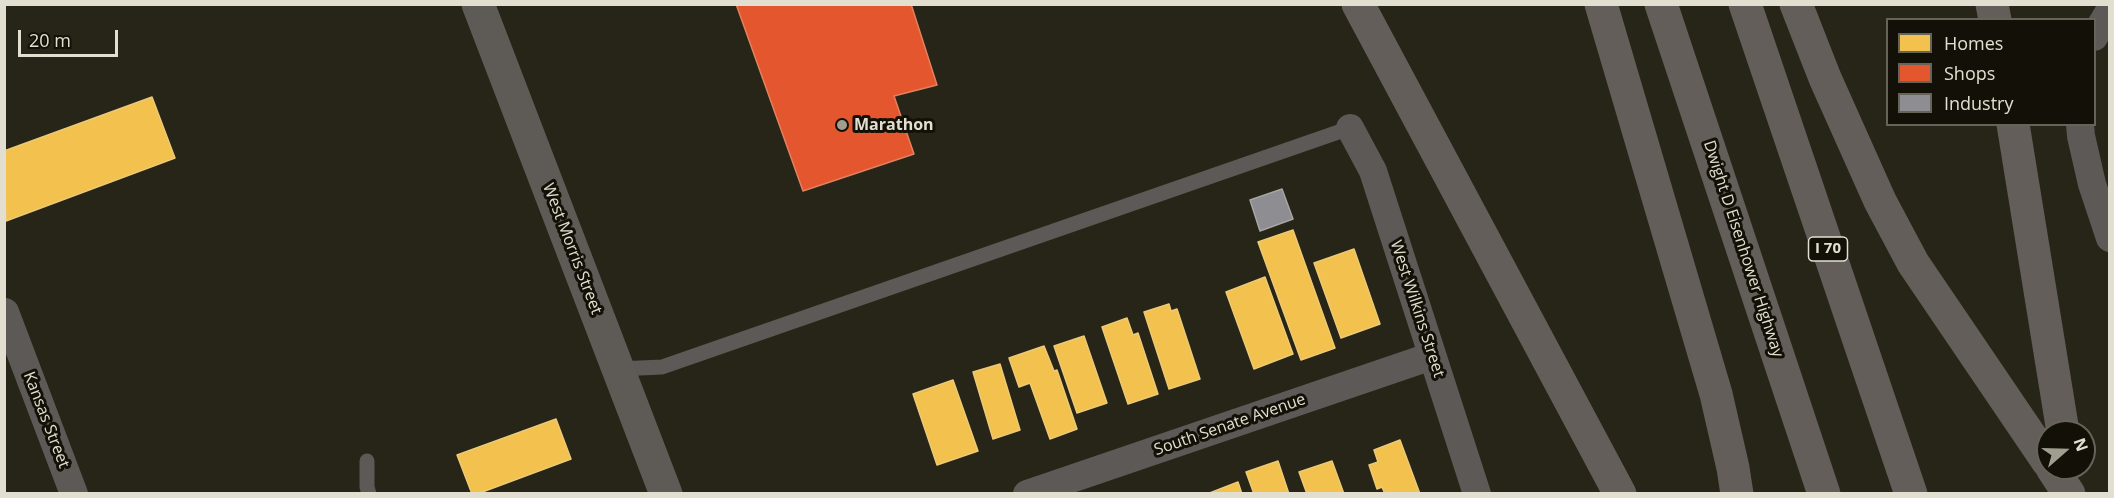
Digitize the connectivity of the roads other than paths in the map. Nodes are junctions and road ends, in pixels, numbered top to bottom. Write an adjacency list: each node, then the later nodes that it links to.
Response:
1 (478, 4): 13 (main road, West Morris Street)
2 (1358, 4): 23 (highway)
3 (1601, 4): 24 (highway)
4 (1661, 4): 25 (highway, Dwight D Eisenhower Highway)
5 (1745, 4): 26 (highway, I 70)
6 (1796, 4): 15 (highway)
7 (2013, 126): 14 (highway)
8 (2080, 126): 10 (street)
9 (1350, 128): 12 (street, West Wilkins Street); 13 (lane)
10 (2109, 238)
11 (5, 312): 18 (street, Kansas Street)
12 (1432, 356): 21 (street, South Senate Avenue); 22 (street, West Wilkins Street)
13 (618, 369): 20 (main road, West Morris Street)
14 (2061, 420)
15 (2036, 444)
16 (366, 460): 19 (lane)
17 (2061, 480): 27 (highway)
18 (74, 494)
19 (369, 494)
20 (666, 494)
21 (1027, 494)
22 (1477, 494)
23 (1620, 494)
24 (1737, 494)
25 (1824, 494)
26 (1911, 494)
27 (2071, 494)

